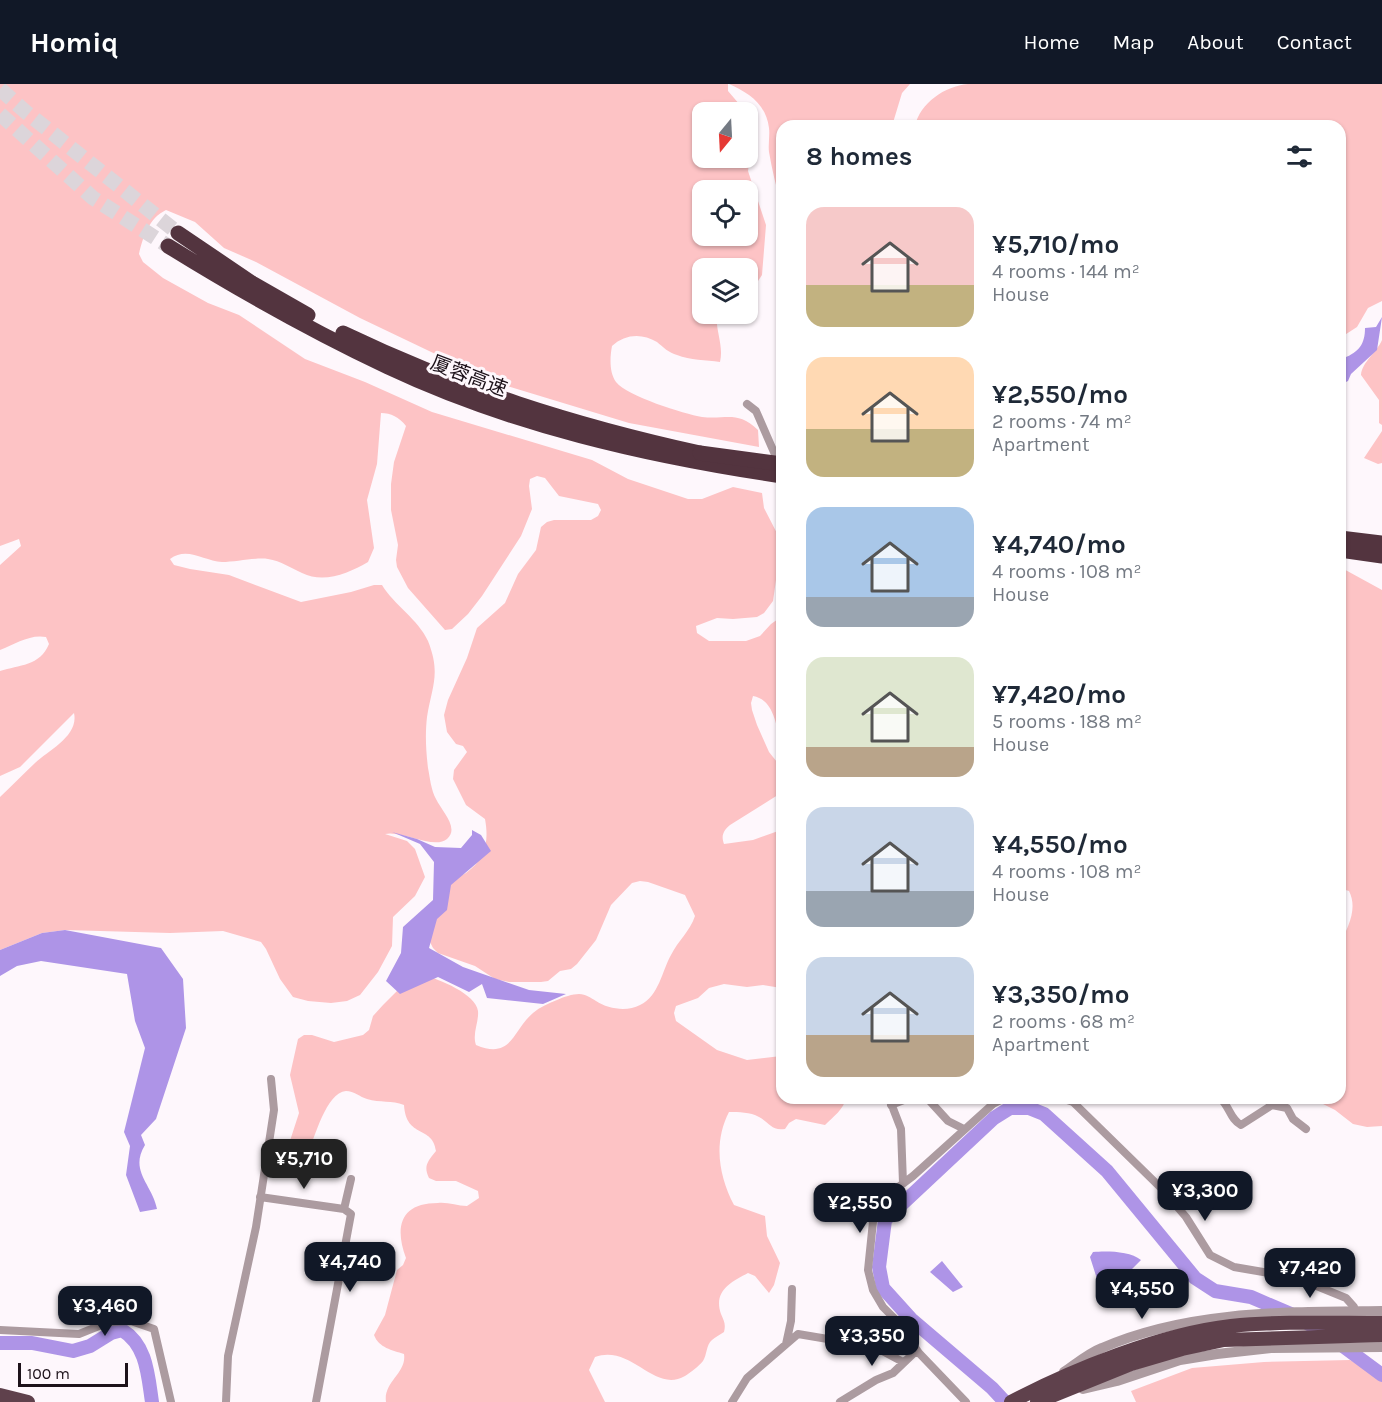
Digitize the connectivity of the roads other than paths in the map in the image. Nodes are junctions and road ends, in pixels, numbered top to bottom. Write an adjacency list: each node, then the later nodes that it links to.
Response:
1 (173, 239): 4 (highway, 厦蓉高速)
2 (747, 404): 3 (street)
3 (776, 456)
4 (699, 458): 5 (highway, 厦蓉高速, bridge); 6 (highway, 厦蓉高速)
5 (776, 464)
6 (776, 475)
7 (1382, 543): 8 (highway)
8 (1346, 544)
9 (1346, 544): 10 (highway)
10 (1382, 556)
11 (272, 1079): 21 (street)
12 (891, 1104): 20 (street)
13 (932, 1104): 17 (street)
14 (993, 1104): 17 (street)
15 (1075, 1104): 24 (street)
16 (1227, 1104): 18 (street)
17 (964, 1129): 20 (street)
18 (1306, 1129)
19 (351, 1179): 22 (street)
20 (903, 1183): 29 (street)
21 (260, 1197): 22 (street); 35 (street)
22 (344, 1209): 36 (street)
23 (792, 1289): 28 (street)
24 (1354, 1311): 25 (street); 26 (street)
25 (1266, 1319): 26 (highway); 32 (highway)
26 (1382, 1329): 32 (street); 32 (highway)
27 (0, 1330): 34 (street)
28 (786, 1344): 30 (street); 37 (street)
29 (917, 1350): 30 (street); 39 (street)
30 (903, 1362): 38 (street)
31 (0, 1395): 33 (highway)
32 (1040, 1396): 40 (highway)
33 (28, 1402)
34 (171, 1402)
35 (226, 1402)
36 (316, 1402)
37 (732, 1402)
38 (840, 1402)
39 (966, 1402)
40 (1011, 1402)

